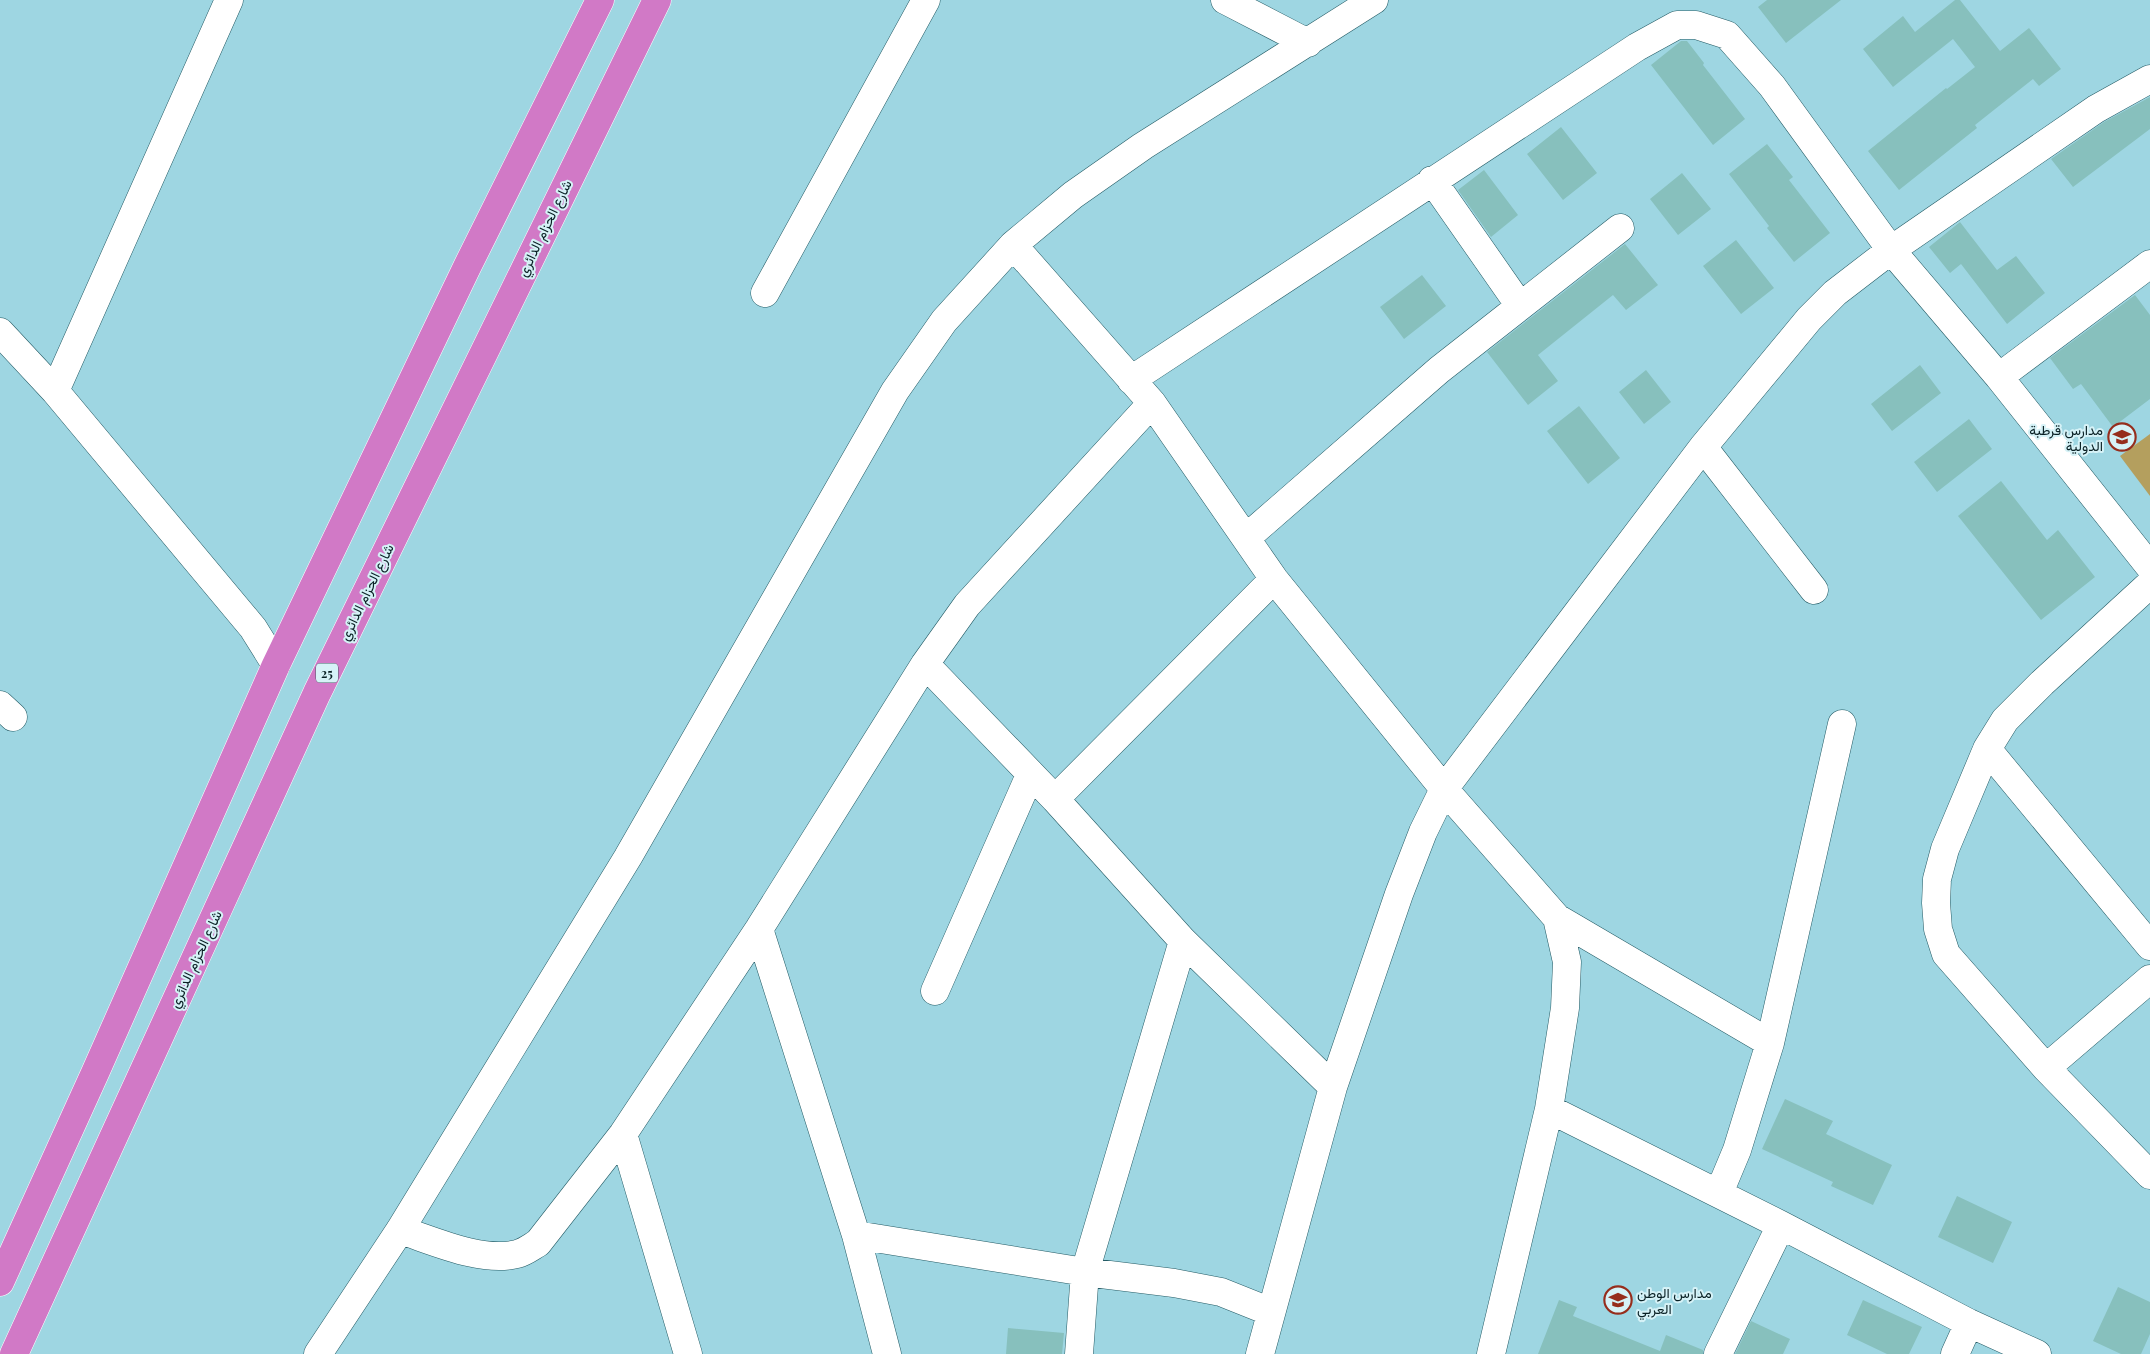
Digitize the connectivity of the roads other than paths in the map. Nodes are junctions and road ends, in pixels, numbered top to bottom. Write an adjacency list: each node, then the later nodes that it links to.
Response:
1 (229, 0): 19 (street)
2 (600, 0): 28 (highway)
3 (657, 0): 54 (highway, شارع الحزام الدائري / 25)
4 (926, 0): 14 (street)
5 (1225, 0): 7 (street)
6 (1374, 0): 7 (street)
7 (1308, 43): 11 (street)
8 (2150, 79): 12 (street)
9 (1432, 180): 12 (street); 15 (street); 18 (street)
10 (1620, 228): 15 (street)
11 (1013, 245): 18 (street); 48 (street)
12 (1892, 250): 17 (street); 21 (street)
13 (2150, 264): 17 (street)
14 (765, 293)
15 (1520, 306): 22 (street)
16 (0, 332): 19 (street)
17 (1998, 377): 23 (street)
18 (1131, 380): 20 (street)
19 (55, 391): 28 (street)
20 (1152, 403): 22 (street); 27 (street)
21 (1703, 447): 26 (street); 32 (street)
22 (1246, 538): 24 (street)
23 (2150, 567)
24 (1274, 579): 32 (street); 33 (street)
25 (2150, 584): 30 (street)
26 (1814, 590)
27 (925, 664): 31 (street); 35 (street)
28 (276, 665): 51 (highway)
29 (1842, 724): 40 (street)
30 (1987, 749): 37 (street); 41 (street)
31 (1030, 775): 33 (street); 39 (street)
32 (1444, 789): 34 (street); 42 (street)
33 (1055, 799): 36 (street)
34 (1557, 918): 40 (street); 43 (street)
35 (759, 928): 44 (street); 49 (street)
36 (1183, 941): 42 (street); 50 (street)
37 (2150, 946)
38 (2150, 979): 41 (street)
39 (935, 991)
40 (1770, 1043): 46 (street)
41 (2046, 1068): 45 (street)
42 (1333, 1087): 52 (street)
43 (1549, 1109): 46 (street); 60 (street)
44 (623, 1134): 48 (street); 56 (street)
45 (2150, 1175)
46 (1719, 1193): 47 (street)
47 (1781, 1225): 53 (street); 61 (street)
48 (400, 1230): 55 (street)
49 (856, 1235): 50 (street); 57 (street)
50 (1085, 1272): 52 (street); 58 (street)
51 (0, 1282)
52 (1271, 1312): 59 (street)
53 (1969, 1323): 62 (street); 63 (street)
54 (14, 1354)
55 (318, 1354)
56 (688, 1354)
57 (887, 1354)
58 (1079, 1354)
59 (1260, 1354)
60 (1491, 1354)
61 (1718, 1354)
62 (1955, 1354)
63 (2036, 1354)

